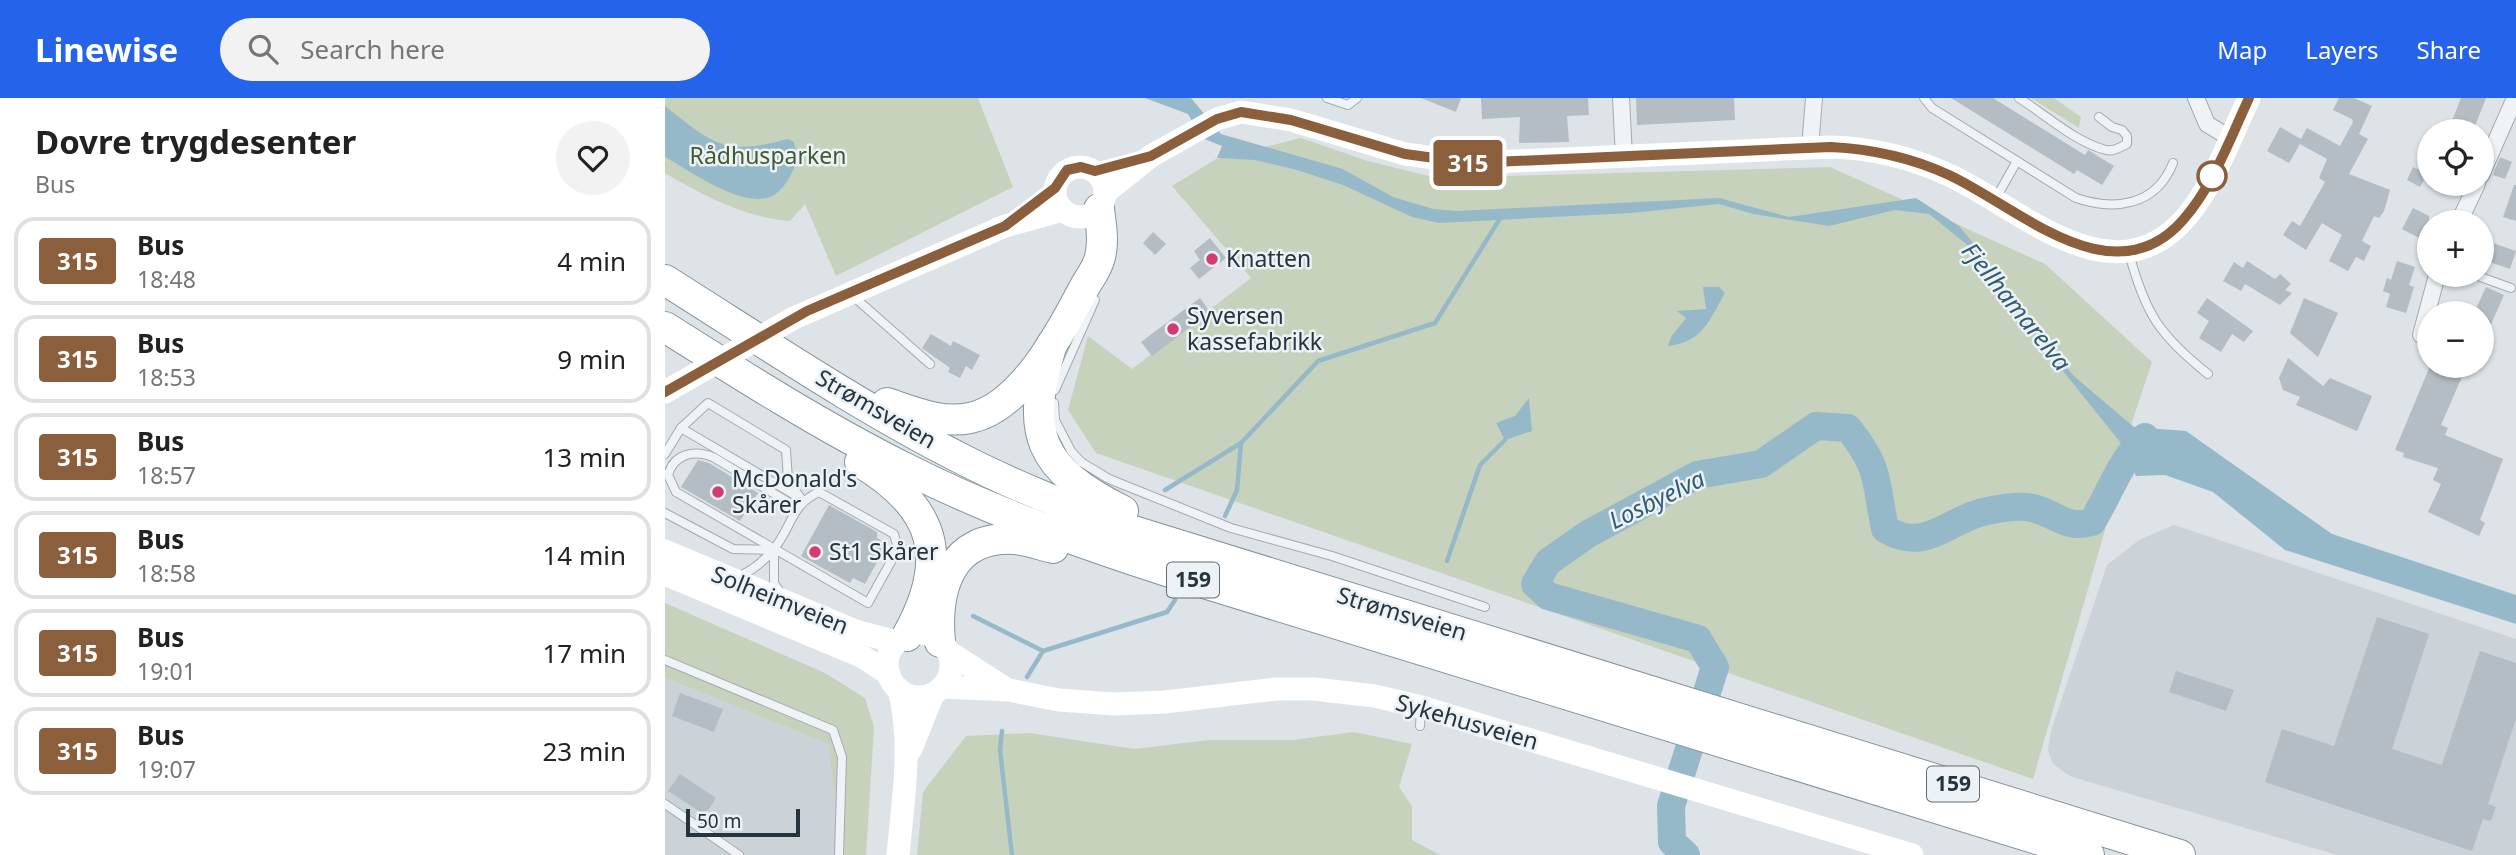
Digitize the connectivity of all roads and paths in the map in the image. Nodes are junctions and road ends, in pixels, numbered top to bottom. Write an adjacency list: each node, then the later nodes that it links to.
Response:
1 (1327, 98): 2 (lane)
2 (1357, 98)
3 (1621, 98): 15 (street)
4 (1814, 98): 13 (street)
5 (1924, 98): 16 (lane)
6 (2019, 98): 10 (lane)
7 (2196, 98): 11 (street)
8 (2249, 98): 11 (main road)
9 (2515, 98): 12 (street)
10 (2099, 117)
11 (2230, 138): 23 (main road)
12 (2494, 146)
13 (1810, 148): 15 (main road); 20 (main road)
14 (1151, 156): 15 (main road); 18 (main road); 21 (main road)
15 (1624, 157)
16 (2017, 162): 17 (lane); 20 (lane)
17 (2173, 163)
18 (1095, 171): 19 (main road); 21 (main road)
19 (1055, 188): 21 (main road); 22 (main road)
20 (1995, 201): 23 (main road)
21 (1087, 207): 22 (main road); 28 (highway)
22 (1005, 226): 27 (main road)
23 (2128, 250): 33 (lane)
24 (665, 280): 34 (highway, Strømsveien / 159)
25 (2494, 282): 26 (lane)
26 (2511, 288)
27 (848, 292): 32 (lane); 35 (main road, bridge)
28 (1090, 293): 31 (highway); 46 (lane)
29 (665, 327): 54 (highway, Strømsveien / 159)
30 (665, 338): 47 (highway)
31 (1052, 344): 34 (highway); 48 (highway)
32 (930, 363)
33 (2208, 374)
34 (834, 385): 48 (highway, Strømsveien / 159)
35 (665, 392)
36 (681, 428): 37 (lane); 38 (lane); 38 (lane)
37 (665, 454)
38 (802, 500): 39 (lane); 41 (lane)
39 (797, 508): 41 (lane); 41 (lane)
40 (665, 513): 41 (lane)
41 (774, 550): 44 (lane); 45 (lane)
42 (665, 551): 44 (main road, Solheimveien)
43 (665, 574): 51 (main road, Solheimveien)
44 (725, 579): 45 (main road, Solheimveien)
45 (794, 607): 47 (main road, Solheimveien)
46 (1485, 607)
47 (902, 639): 49 (main road); 51 (main road)
48 (1499, 644): 55 (highway, Strømsveien / 159)
49 (944, 646): 52 (main road, Sykehusveien); 53 (main road); 54 (highway)
50 (665, 660): 60 (lane)
51 (894, 682): 53 (main road); 57 (main road)
52 (1009, 690): 53 (main road, Sykehusveien); 62 (main road, Sykehusveien)
53 (937, 691): 57 (main road)
54 (1580, 698): 55 (highway, Strømsveien / 159)
55 (1671, 712): 56 (highway, Strømsveien / 159)
56 (1721, 728): 63 (highway, Strømsveien / 159); 64 (highway, Strømsveien / 159)
57 (907, 758): 61 (main road)
58 (665, 804): 59 (lane)
59 (739, 855)
60 (839, 855)
61 (898, 855)
62 (1912, 855)
63 (2089, 855)
64 (2180, 855)

